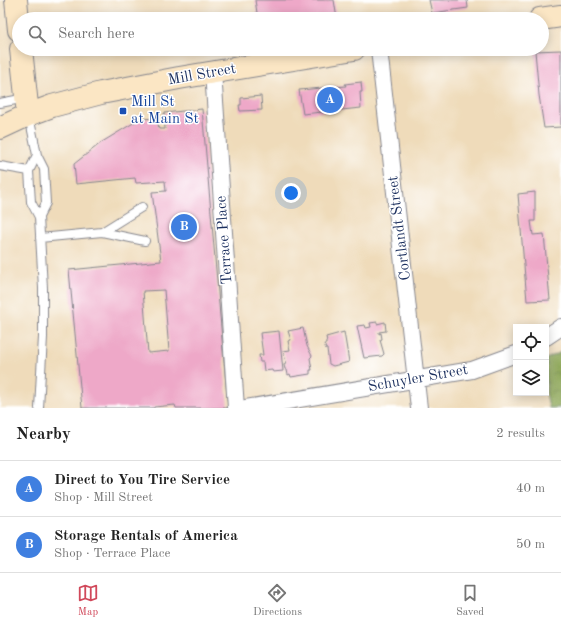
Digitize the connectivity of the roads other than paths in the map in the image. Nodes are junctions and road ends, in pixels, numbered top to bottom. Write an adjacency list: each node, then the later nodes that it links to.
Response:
1 (16, 0): 2 (street)
2 (17, 12)
3 (561, 16): 4 (street)
4 (549, 18)
5 (22, 56): 10 (street)
6 (311, 56): 8 (street, Mill Street)
7 (380, 56): 23 (street, Cortlandt Street)
8 (214, 72): 10 (street, Mill Street); 25 (street, Terrace Place)
9 (0, 103): 10 (lane)
10 (27, 106): 11 (street, Mill Street); 12 (lane)
11 (0, 128)
12 (37, 155): 14 (lane); 16 (lane)
13 (0, 166): 14 (lane)
14 (29, 170): 16 (lane)
15 (142, 207): 17 (lane)
16 (39, 217): 18 (lane)
17 (102, 232): 18 (lane); 19 (lane)
18 (40, 238): 24 (lane)
19 (145, 241)
20 (561, 328): 21 (street)
21 (549, 335)
22 (513, 355): 23 (street, Schuyler Street)
23 (417, 380): 26 (street, Schuyler Street); 27 (street, Cortlandt Street)
24 (39, 408)
25 (236, 408)
26 (246, 408)
27 (419, 408)

